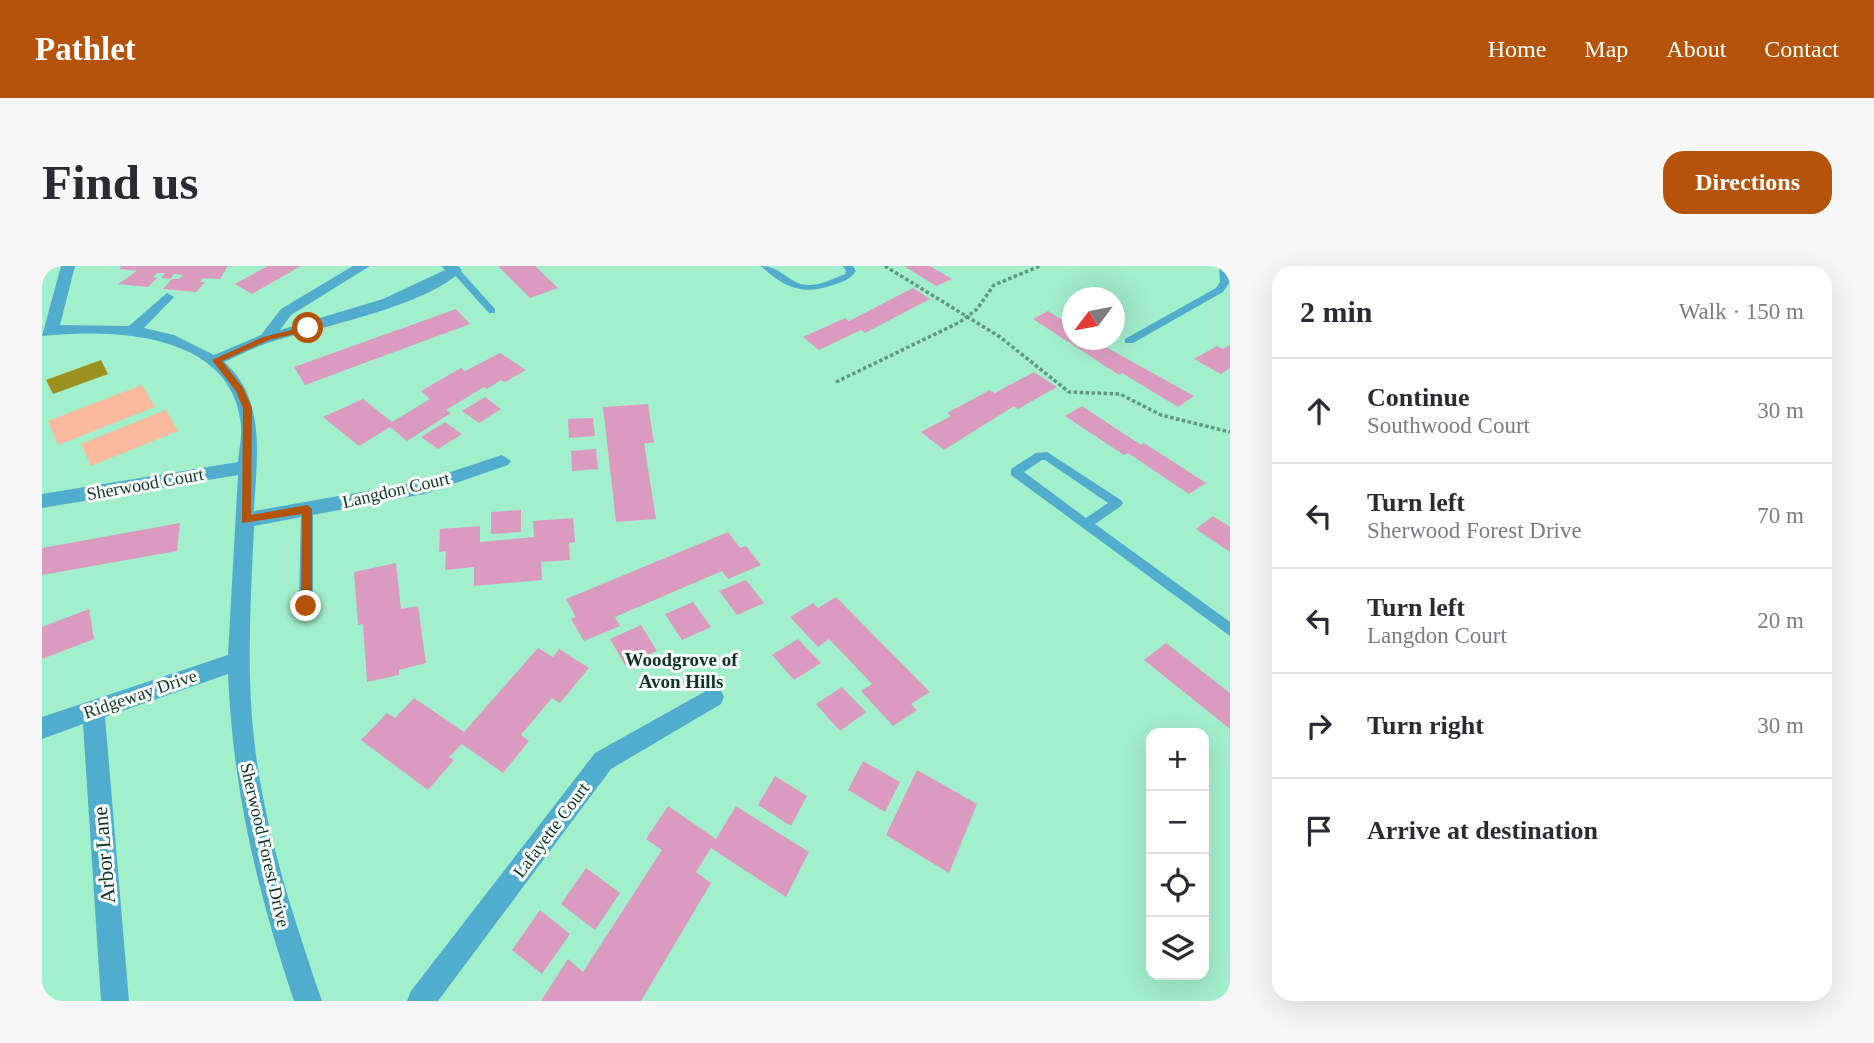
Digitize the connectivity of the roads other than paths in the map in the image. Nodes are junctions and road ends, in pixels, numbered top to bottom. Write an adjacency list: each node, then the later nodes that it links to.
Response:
1 (68, 266): 9 (street)
2 (363, 266): 11 (street)
3 (766, 266): 4 (lane)
4 (848, 266)
5 (1224, 266): 12 (lane)
6 (451, 268): 8 (lane); 11 (street)
7 (167, 298): 10 (street)
8 (492, 311)
9 (46, 330): 10 (street)
10 (133, 330): 13 (street)
11 (266, 338): 13 (street)
12 (1129, 341)
13 (216, 360): 15 (street, Sherwood Forest Drive)
14 (502, 461): 17 (street, Langdon Court)
15 (248, 467): 16 (street, Sherwood Court); 18 (street, Sherwood Forest Drive)
16 (42, 501)
17 (307, 509): 18 (street, Langdon Court); 20 (lane)
18 (246, 520): 22 (street, Sherwood Forest Drive)
19 (1086, 524): 19 (lane); 21 (lane)
20 (306, 606)
21 (1230, 630)
22 (238, 661): 24 (street, Ridgeway Drive); 27 (street, Sherwood Forest Drive)
23 (713, 697): 28 (street, Lafayette Court)
24 (93, 710): 25 (street, Ridgeway Drive); 26 (street, Arbor Lane)
25 (42, 728)
26 (116, 1001)
27 (308, 1001)
28 (421, 1001)

